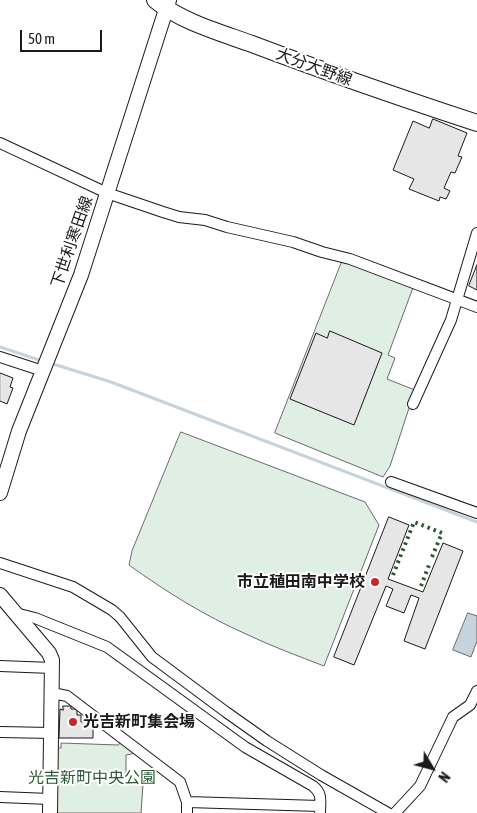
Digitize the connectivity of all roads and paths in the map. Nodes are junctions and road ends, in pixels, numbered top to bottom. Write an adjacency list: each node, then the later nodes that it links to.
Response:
1 (163, 3): 2 (main road, 大分大野線); 4 (main road, 下世利寒田線)
2 (477, 123)
3 (0, 143): 4 (street)
4 (107, 192): 6 (street); 9 (main road, 下世利寒田線)
5 (477, 233): 6 (street)
6 (457, 298): 7 (street); 10 (street)
7 (477, 307)
8 (0, 357): 9 (street)
9 (43, 371): 12 (main road, 下世利寒田線)
10 (413, 404)
11 (391, 482): 13 (street)
12 (0, 493)
13 (477, 513)
14 (0, 564): 29 (street)
15 (0, 595): 16 (main road)
16 (15, 613): 18 (main road); 26 (street)
17 (0, 666): 18 (street)
18 (52, 668): 20 (main road)
19 (477, 690): 30 (street)
20 (52, 693): 22 (main road); 25 (street)
21 (0, 732): 22 (street)
22 (51, 733): 24 (main road)
23 (0, 797): 24 (street)
24 (50, 799): 27 (main road)
25 (187, 802): 26 (street); 28 (street)
26 (320, 809)
27 (50, 813)
28 (187, 813)
29 (388, 813)
30 (395, 813)

